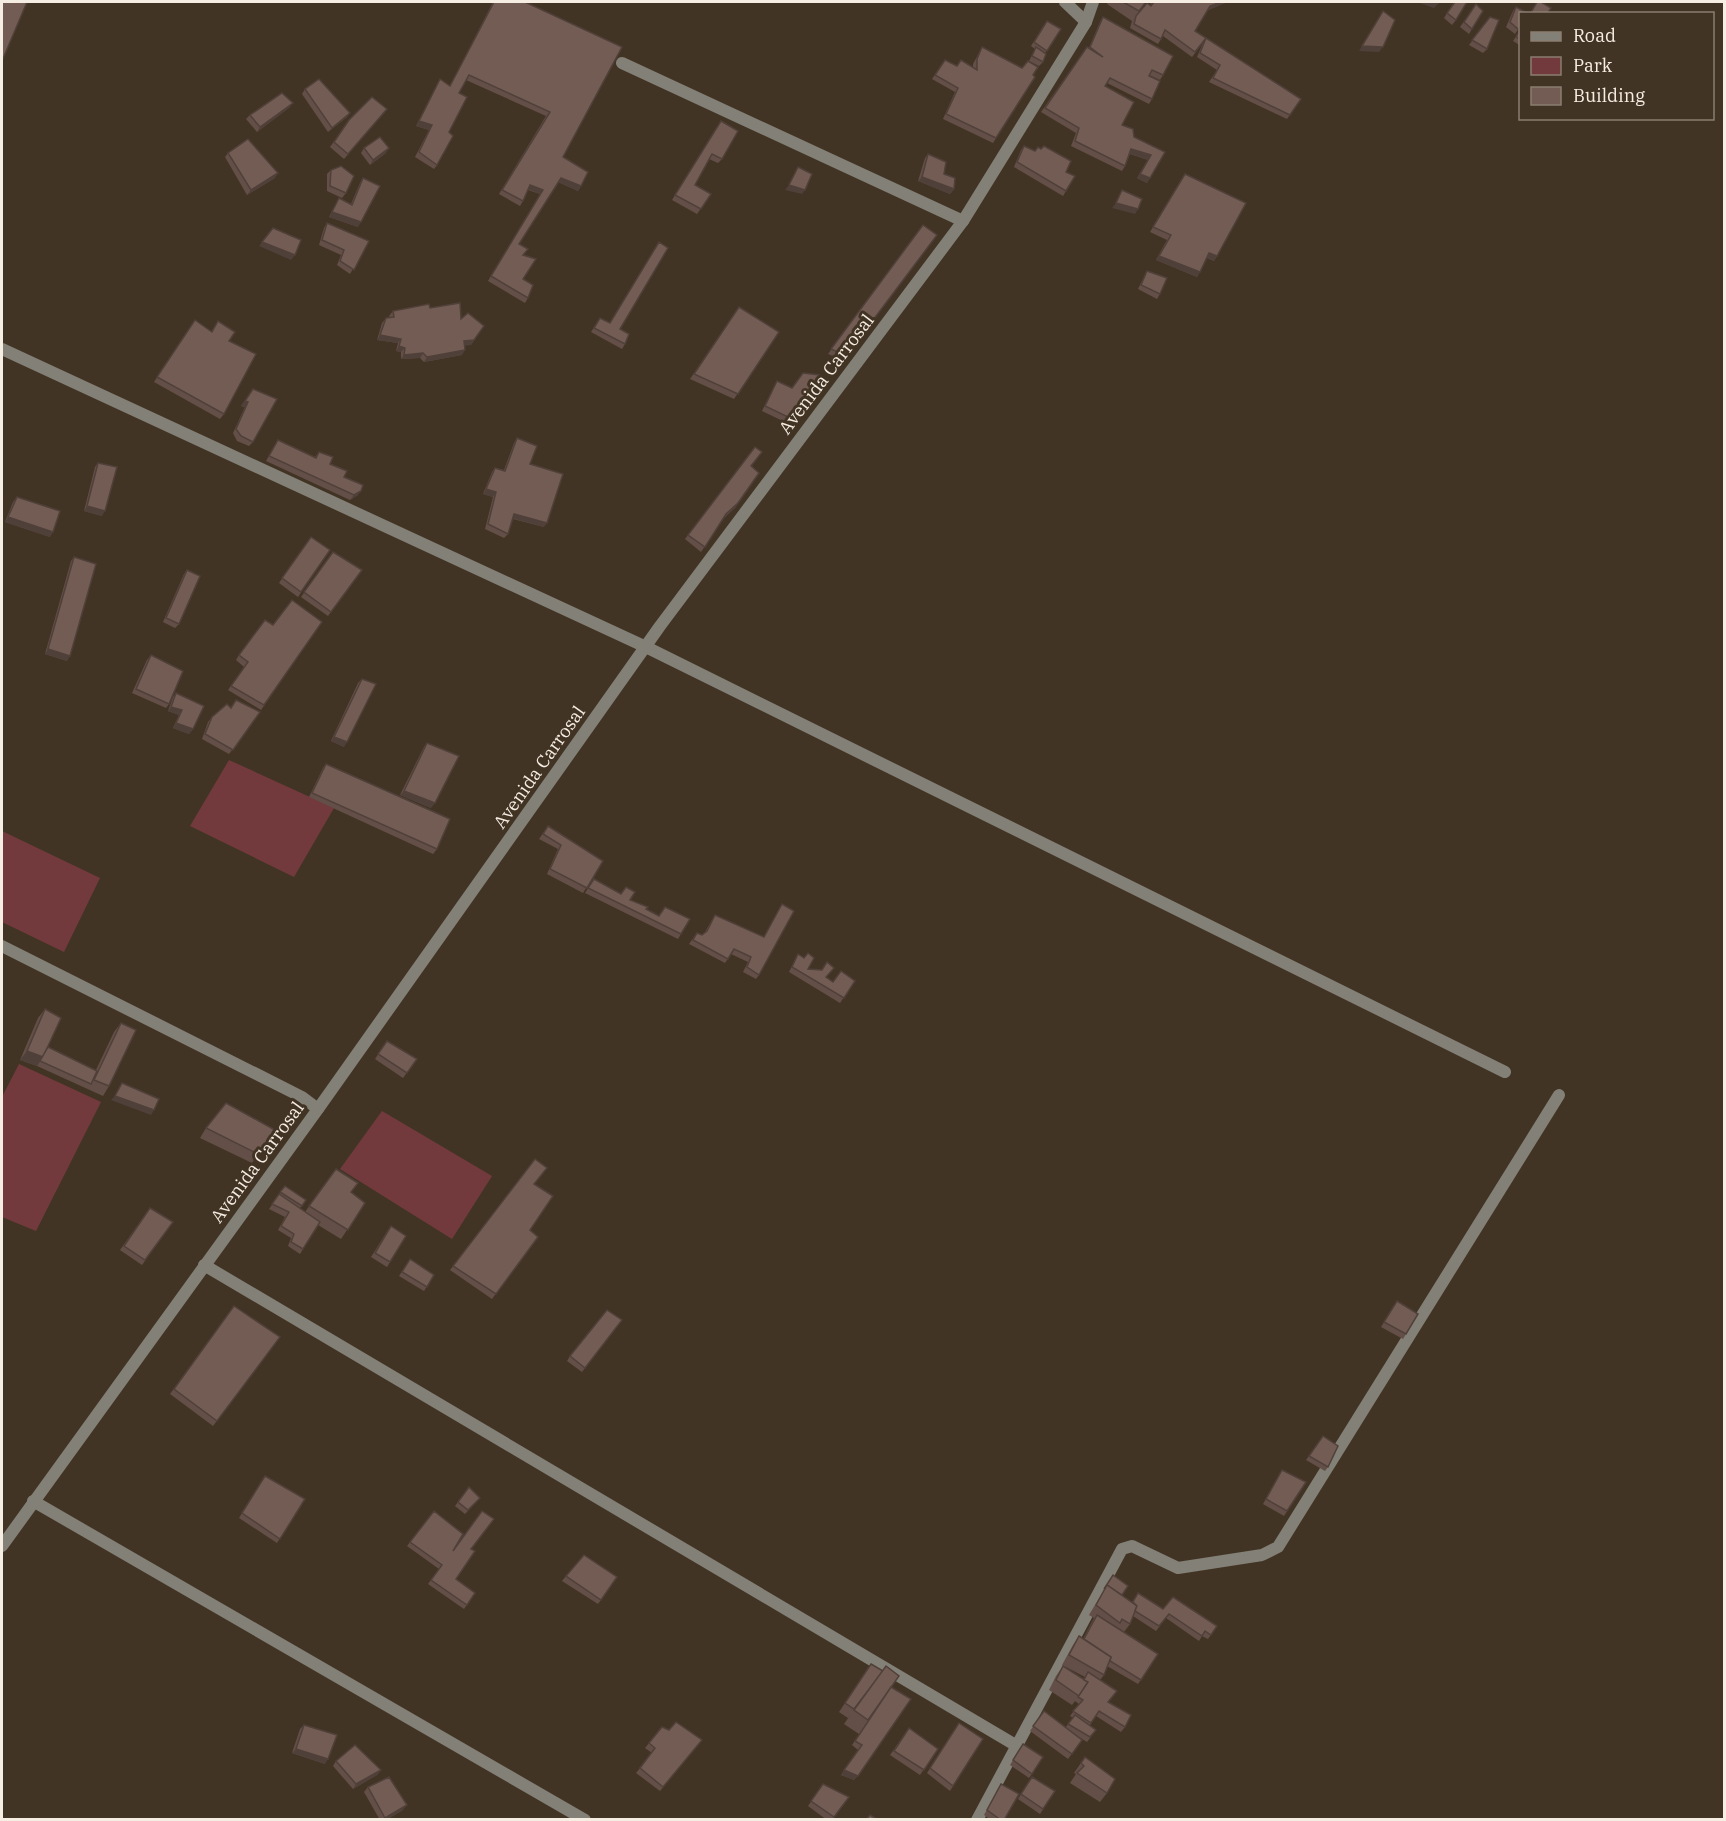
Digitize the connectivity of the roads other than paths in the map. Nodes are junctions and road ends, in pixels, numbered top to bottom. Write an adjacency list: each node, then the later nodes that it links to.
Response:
1 (1065, 2): 3 (street)
2 (1093, 2): 3 (street, Avenida Carrosal)
3 (1086, 22): 5 (street, Avenida Carrosal)
4 (622, 63): 5 (street)
5 (963, 221): 7 (street, Avenida Carrosal)
6 (2, 349): 7 (street)
7 (645, 647): 9 (street); 11 (street, Avenida Carrosal)
8 (2, 946): 11 (street)
9 (1505, 1071)
10 (1559, 1095): 15 (street)
11 (318, 1109): 12 (street, Avenida Carrosal)
12 (204, 1265): 13 (street, Avenida Carrosal); 15 (street)
13 (33, 1501): 14 (street, Avenida Carrosal); 16 (street)
14 (2, 1546)
15 (1017, 1746): 17 (street)
16 (585, 1820)
17 (976, 1820)

